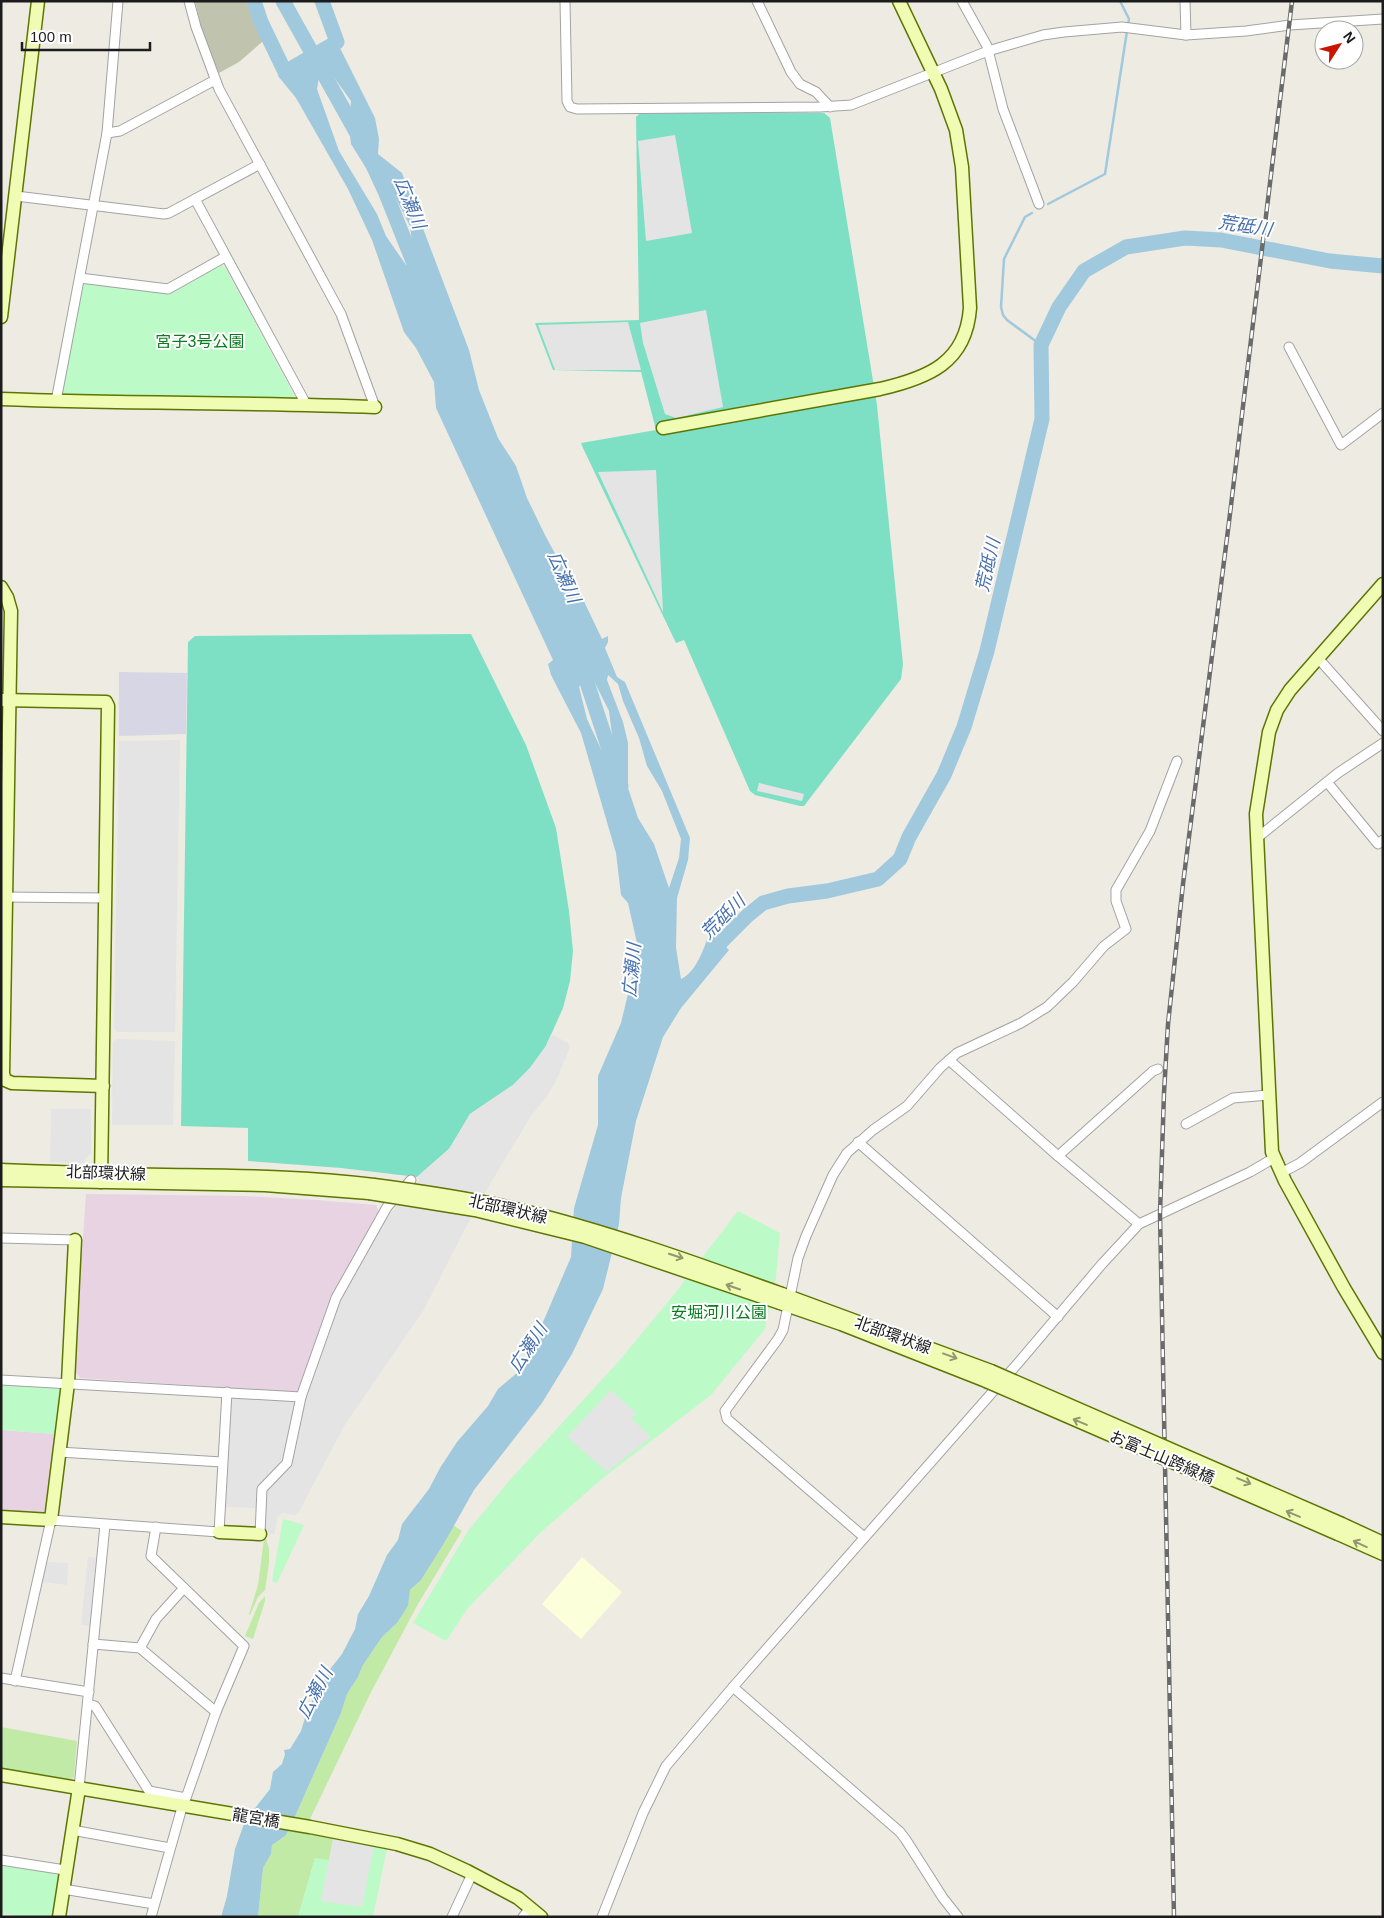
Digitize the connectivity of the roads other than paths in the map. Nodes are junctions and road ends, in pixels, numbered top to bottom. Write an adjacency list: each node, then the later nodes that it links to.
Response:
1 (38, 1): 17 (street)
2 (118, 1): 15 (street)
3 (189, 1): 13 (street)
4 (565, 1): 14 (street)
5 (758, 1): 14 (street)
6 (899, 1): 12 (street)
7 (962, 1): 11 (street)
8 (1185, 1): 10 (street)
9 (1383, 20): 10 (street)
10 (1186, 34): 11 (street)
11 (988, 52): 12 (street); 19 (street)
12 (933, 73): 14 (street); 30 (street)
13 (215, 80): 15 (street); 16 (street)
14 (830, 107)
15 (107, 133): 20 (street)
16 (260, 164): 18 (street); 28 (street)
17 (16, 196): 20 (street); 23 (street)
18 (195, 199): 20 (street); 21 (street)
19 (1039, 204)
20 (94, 206): 22 (street)
21 (225, 257): 22 (street); 27 (street)
22 (80, 278): 26 (street)
23 (1, 317)
24 (1288, 347): 29 (street)
25 (1, 399): 26 (street)
26 (56, 401): 27 (street)
27 (306, 404): 28 (street)
28 (375, 406)
29 (1383, 413)
30 (663, 428)
31 (1383, 584): 33 (street)
32 (1, 586): 34 (street)
33 (1317, 657): 35 (street); 39 (street)
34 (6, 700): 41 (street); 42 (street)
35 (1383, 731)
36 (1383, 742): 38 (street)
37 (1177, 761): 43 (street)
38 (1327, 782): 39 (street); 40 (street)
39 (1257, 838): 46 (street)
40 (1383, 840)
41 (4, 897): 42 (street); 45 (street)
42 (106, 898): 45 (street)
43 (949, 1060): 49 (street); 50 (street)
44 (1158, 1069): 50 (street)
45 (103, 1086): 54 (street)
46 (1269, 1095): 48 (street); 51 (street)
47 (1383, 1102): 53 (street)
48 (1186, 1124)
49 (858, 1142): 60 (street); 61 (street)
50 (1058, 1156): 57 (street)
51 (1274, 1158): 53 (street); 57 (street)
52 (1, 1170): 54 (street, 北部環状線)
53 (1281, 1173): 62 (street)
54 (101, 1178): 55 (street, 北部環状線); 60 (street, 北部環状線, bridge)
55 (1, 1180)
56 (412, 1180): 67 (street)
57 (1139, 1224): 61 (street)
58 (1, 1238): 59 (street)
59 (75, 1240): 65 (street)
60 (785, 1300): 63 (street, 北部環状線); 77 (street)
61 (1058, 1317): 77 (street)
62 (1383, 1353)
63 (988, 1376): 74 (street, お富士山跨線橋, bridge)
64 (1, 1380): 65 (street)
65 (68, 1383): 66 (street); 68 (street)
66 (227, 1392): 67 (street); 69 (street)
67 (301, 1397): 76 (street)
68 (60, 1452): 69 (street); 71 (street)
69 (222, 1462): 75 (street)
70 (1, 1517): 71 (street)
71 (51, 1520): 72 (street); 84 (street)
72 (105, 1525): 73 (street); 81 (street)
73 (156, 1528): 75 (street); 80 (street)
74 (1340, 1529): 78 (street); 79 (street, one-way to 74)
75 (219, 1532): 76 (street)
76 (260, 1534)
77 (864, 1537): 85 (street)
78 (1383, 1543)
79 (1383, 1554)
80 (184, 1588): 82 (street); 88 (street)
81 (93, 1644): 82 (street); 86 (street)
82 (140, 1648): 88 (street)
83 (1, 1678): 84 (street)
84 (15, 1681): 86 (street)
85 (733, 1687): 104 (street); 105 (street)
86 (89, 1692): 87 (street)
87 (88, 1704): 88 (street); 90 (street)
88 (216, 1712)
89 (1, 1775): 90 (street, 龍宮橋)
90 (79, 1788): 92 (street); 96 (street, 龍宮橋)
91 (181, 1811): 93 (street)
92 (72, 1830): 93 (street); 95 (street)
93 (170, 1848): 98 (street)
94 (1, 1860): 95 (street)
95 (65, 1870): 97 (street)
96 (472, 1874): 99 (street, 龍宮橋); 102 (street)
97 (63, 1889): 98 (street); 100 (street)
98 (154, 1904): 101 (street)
99 (527, 1912): 103 (street, 龍宮橋)
100 (59, 1917)
101 (151, 1917)
102 (452, 1917)
103 (542, 1917)
104 (602, 1917)
105 (958, 1917)

